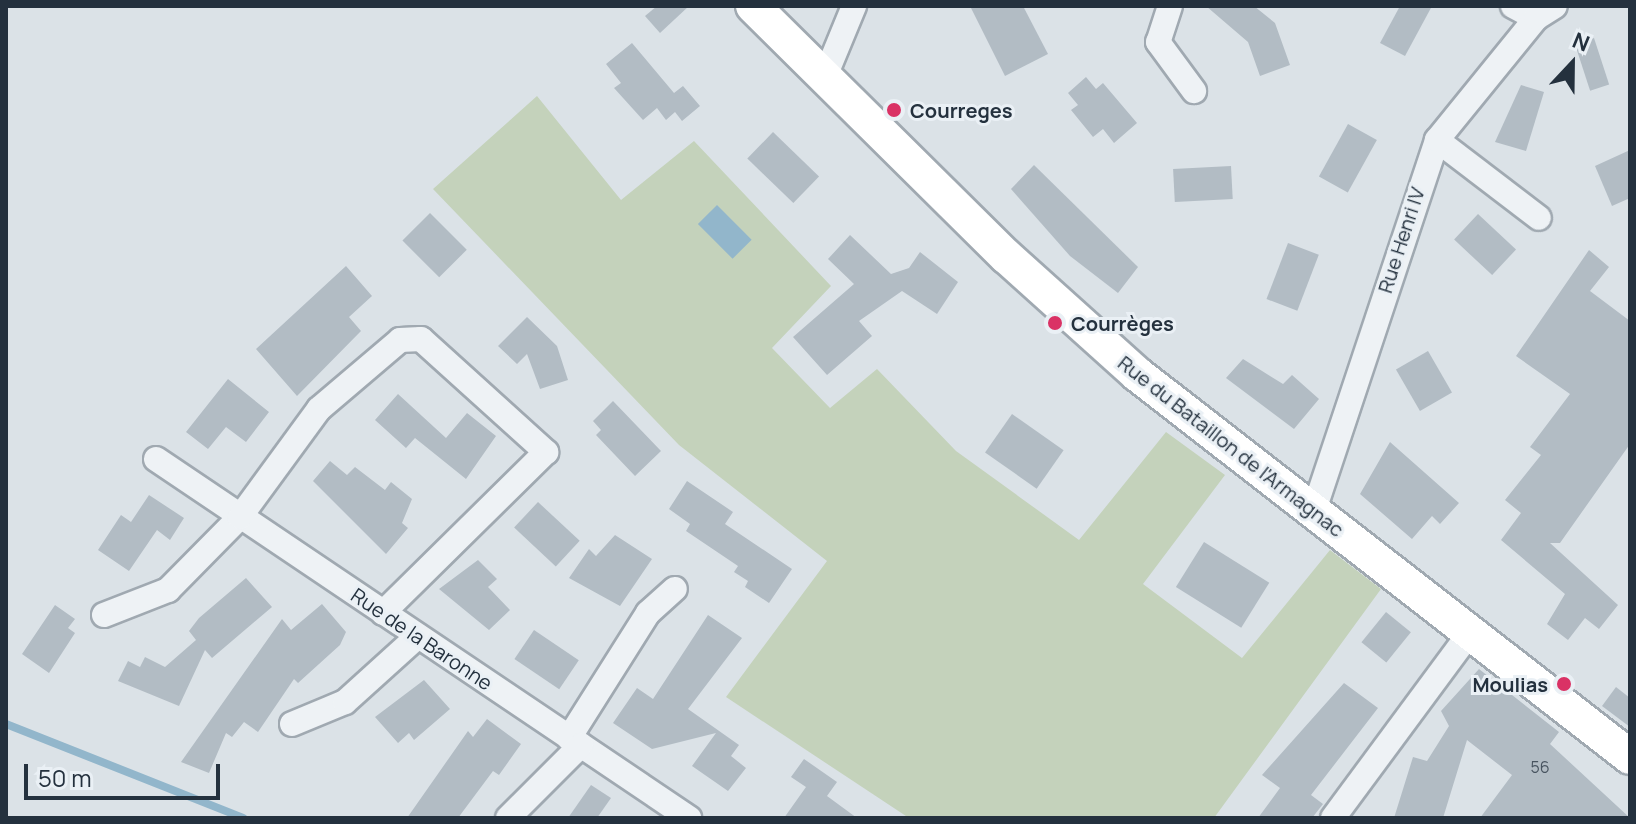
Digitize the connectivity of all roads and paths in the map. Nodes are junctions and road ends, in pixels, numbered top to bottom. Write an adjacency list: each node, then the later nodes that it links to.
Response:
1 (753, 6): 6 (street, Rue du Bataillon de l'Armagnac)
2 (854, 6): 6 (street)
3 (1170, 6): 7 (street)
4 (1513, 6): 5 (street)
5 (1546, 12): 8 (street, Rue Henri IV)
6 (826, 74): 11 (street, Rue du Bataillon de l'Armagnac)
7 (1194, 91)
8 (1437, 140): 9 (street); 11 (street, Rue Henri IV)
9 (1539, 218)
10 (156, 459): 12 (street, Rue de la Baronne)
11 (1313, 513): 16 (street, Rue du Bataillon de l'Armagnac)
12 (240, 517): 14 (street, Rue de la Baronne); 14 (street); 15 (street)
13 (675, 589): 19 (street)
14 (383, 613): 17 (street, Rue de la Baronne)
15 (104, 615)
16 (1470, 633): 20 (street, Rue du Bataillon de l'Armagnac); 23 (street)
17 (418, 636): 18 (street); 19 (street, Rue de la Baronne)
18 (292, 724)
19 (575, 742): 21 (street); 22 (street, Rue de la Baronne)
20 (1630, 757)
21 (508, 818)
22 (689, 818)
23 (1333, 818)

